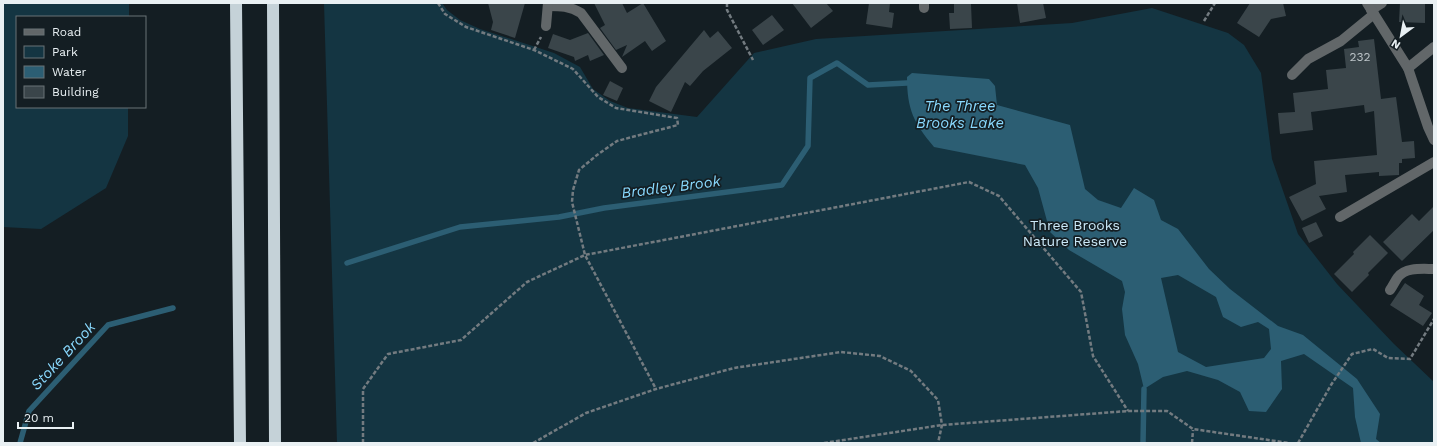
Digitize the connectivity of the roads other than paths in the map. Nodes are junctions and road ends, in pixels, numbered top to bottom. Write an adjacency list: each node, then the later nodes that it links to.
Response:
1 (236, 3): 16 (highway)
2 (273, 3): 17 (highway)
3 (1382, 3): 5 (street)
4 (548, 4): 6 (street); 8 (street)
5 (1370, 9): 9 (street); 10 (street)
6 (546, 26)
7 (1434, 47): 9 (street)
8 (622, 68)
9 (1408, 68): 11 (street)
10 (1292, 75)
11 (1434, 140)
12 (1434, 162): 13 (street)
13 (1340, 217)
14 (1434, 269): 15 (street)
15 (1390, 290)
16 (240, 443)
17 (275, 443)

